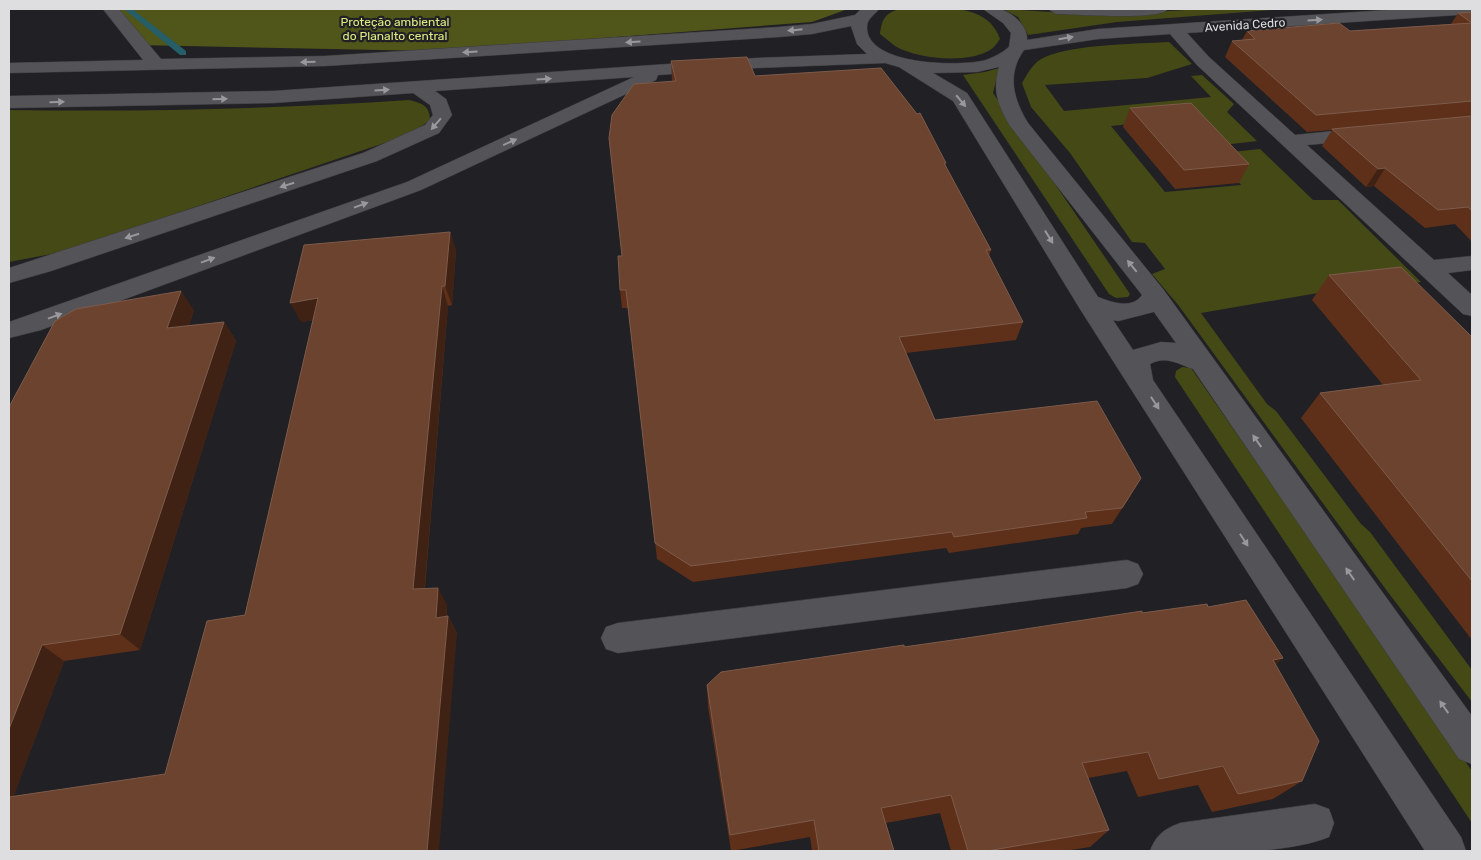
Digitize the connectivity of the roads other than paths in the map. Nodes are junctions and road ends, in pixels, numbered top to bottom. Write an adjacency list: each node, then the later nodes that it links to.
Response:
1 (111, 9): 11 (street)
2 (991, 9): 9 (street)
3 (1056, 9): 4 (street)
4 (1160, 9)
5 (1472, 9): 6 (street, Avenida Cedro)
6 (1451, 10): 8 (street, Avenida Cedro, one-way to 6)
7 (860, 12): 10 (street); 11 (street, one-way to 11)
8 (1174, 30): 9 (street, Avenida Cedro, one-way to 8); 17 (street)
9 (1016, 49): 10 (street, Avenida Cedro); 21 (street, one-way to 9)
10 (897, 61): 13 (street); 22 (street, one-way to 22)
11 (157, 66): 12 (street)
12 (9, 68)
13 (661, 70): 14 (street, one-way to 13); 24 (street, one-way to 13)
14 (419, 88): 15 (street, one-way to 14); 20 (street, one-way to 20)
15 (9, 102)
16 (1378, 133): 17 (street)
17 (1293, 141): 19 (street)
18 (1472, 263): 19 (street)
19 (1429, 268): 23 (street)
20 (9, 275)
21 (1155, 295): 22 (street); 25 (street)
22 (1089, 302): 26 (street)
23 (1472, 308)
24 (9, 330)
25 (1200, 362): 26 (street); 29 (street, one-way to 25)
26 (1140, 380): 32 (street, one-way to 32)
27 (1128, 574): 28 (street)
28 (618, 638)
29 (1472, 746)
30 (1315, 823): 31 (street)
31 (1169, 851)
32 (1447, 851)

